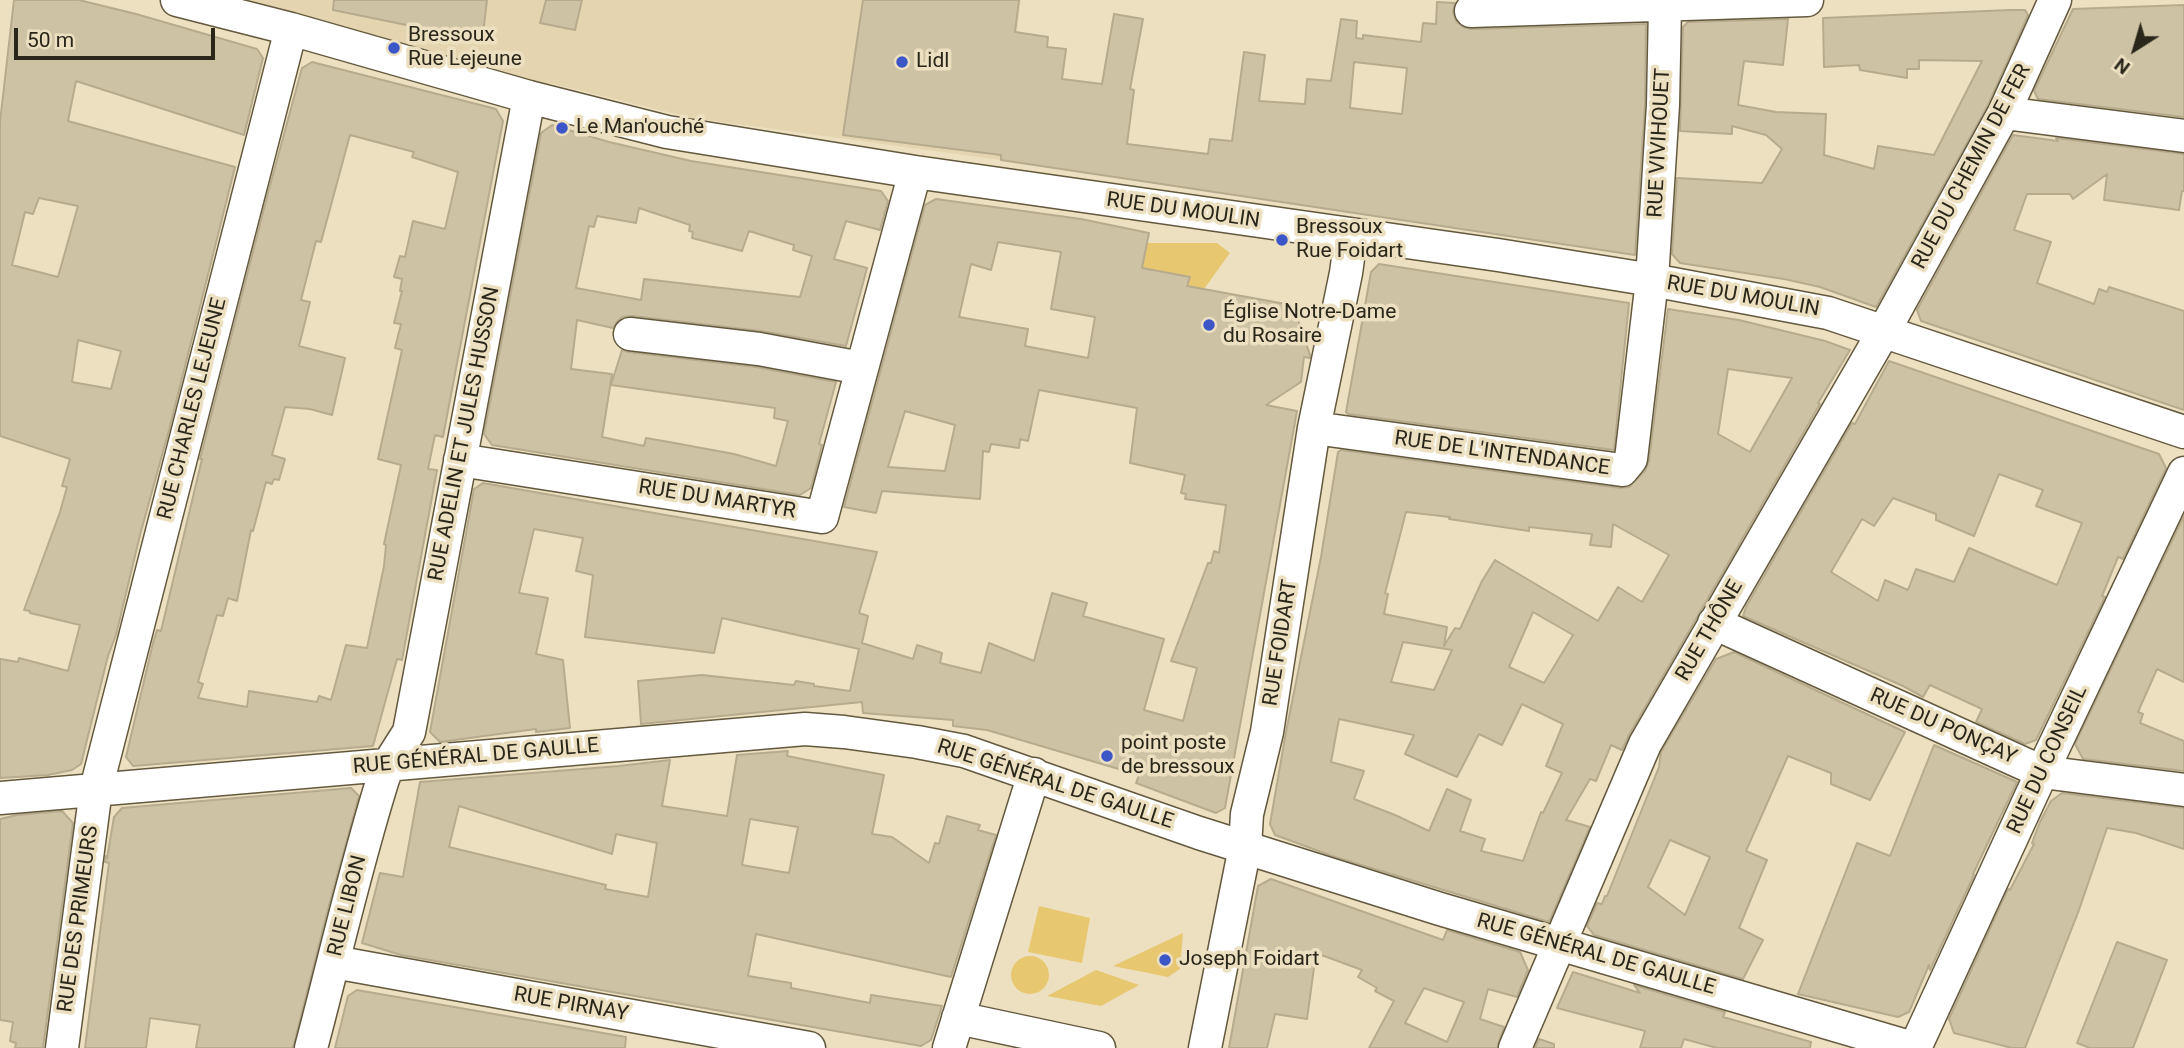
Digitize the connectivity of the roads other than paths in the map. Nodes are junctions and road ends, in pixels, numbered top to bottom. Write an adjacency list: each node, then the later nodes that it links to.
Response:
1 (177, 0): 6 (street, RUE DU MOULIN)
2 (1807, 0): 4 (street)
3 (2055, 0): 8 (street, RUE DU CHEMIN DE FER)
4 (1665, 6): 5 (street); 12 (street, RUE VIVIHOUET)
5 (1471, 11)
6 (290, 29): 7 (street, RUE DU MOULIN); 24 (street, RUE CHARLES LEJEUNE)
7 (529, 97): 10 (street, RUE DU MOULIN); 18 (street, RUE ADELIN ET JULES HUSSON)
8 (2004, 113): 9 (street); 13 (street, RUE DU CHEMIN DE FER)
9 (2184, 135)
10 (915, 172): 11 (street, RUE DU MOULIN); 15 (street, RUE DU MARTYR)
11 (1351, 236): 12 (street, RUE DU MOULIN); 16 (street, RUE FOIDART)
12 (1652, 280): 13 (street, RUE DU MOULIN); 16 (street, RUE DE L'INTENDANCE)
13 (1884, 331): 17 (street, RUE DU MOULIN); 20 (street, RUE THÔNE)
14 (629, 334): 15 (street)
15 (861, 368): 18 (street, RUE DU MARTYR)
16 (1314, 428): 27 (street, RUE FOIDART)
17 (2184, 432)
18 (460, 460): 21 (street, RUE ADELIN ET JULES HUSSON)
19 (2184, 473): 22 (street, RUE DU CONSEIL)
20 (1714, 623): 22 (street, RUE DU PONÇAY); 28 (street, RUE THÔNE)
21 (388, 765): 23 (street, RUE GÉNÉRAL DE GAULLE); 24 (street, RUE GÉNÉRAL DE GAULLE); 29 (street, RUE LIBON)
22 (2042, 772): 25 (street, RUE DU PONÇAY); 38 (street, RUE DU CONSEIL)
23 (1034, 774): 27 (street, RUE GÉNÉRAL DE GAULLE); 30 (street)
24 (96, 789): 26 (street, RUE GÉNÉRAL DE GAULLE); 31 (street, RUE DES PRIMEURS)
25 (2184, 790)
26 (0, 797)
27 (1245, 847): 28 (street, RUE GÉNÉRAL DE GAULLE); 36 (street, RUE FOIDART)
28 (1560, 943): 37 (street, RUE THÔNE); 38 (street, RUE GÉNÉRAL DE GAULLE)
29 (334, 962): 32 (street, RUE LIBON); 33 (street, RUE PIRNAY)
30 (958, 1018): 34 (street); 35 (street)
31 (62, 1048)
32 (311, 1048)
33 (808, 1048)
34 (948, 1048)
35 (1099, 1048)
36 (1205, 1048)
37 (1515, 1048)
38 (1914, 1048)

